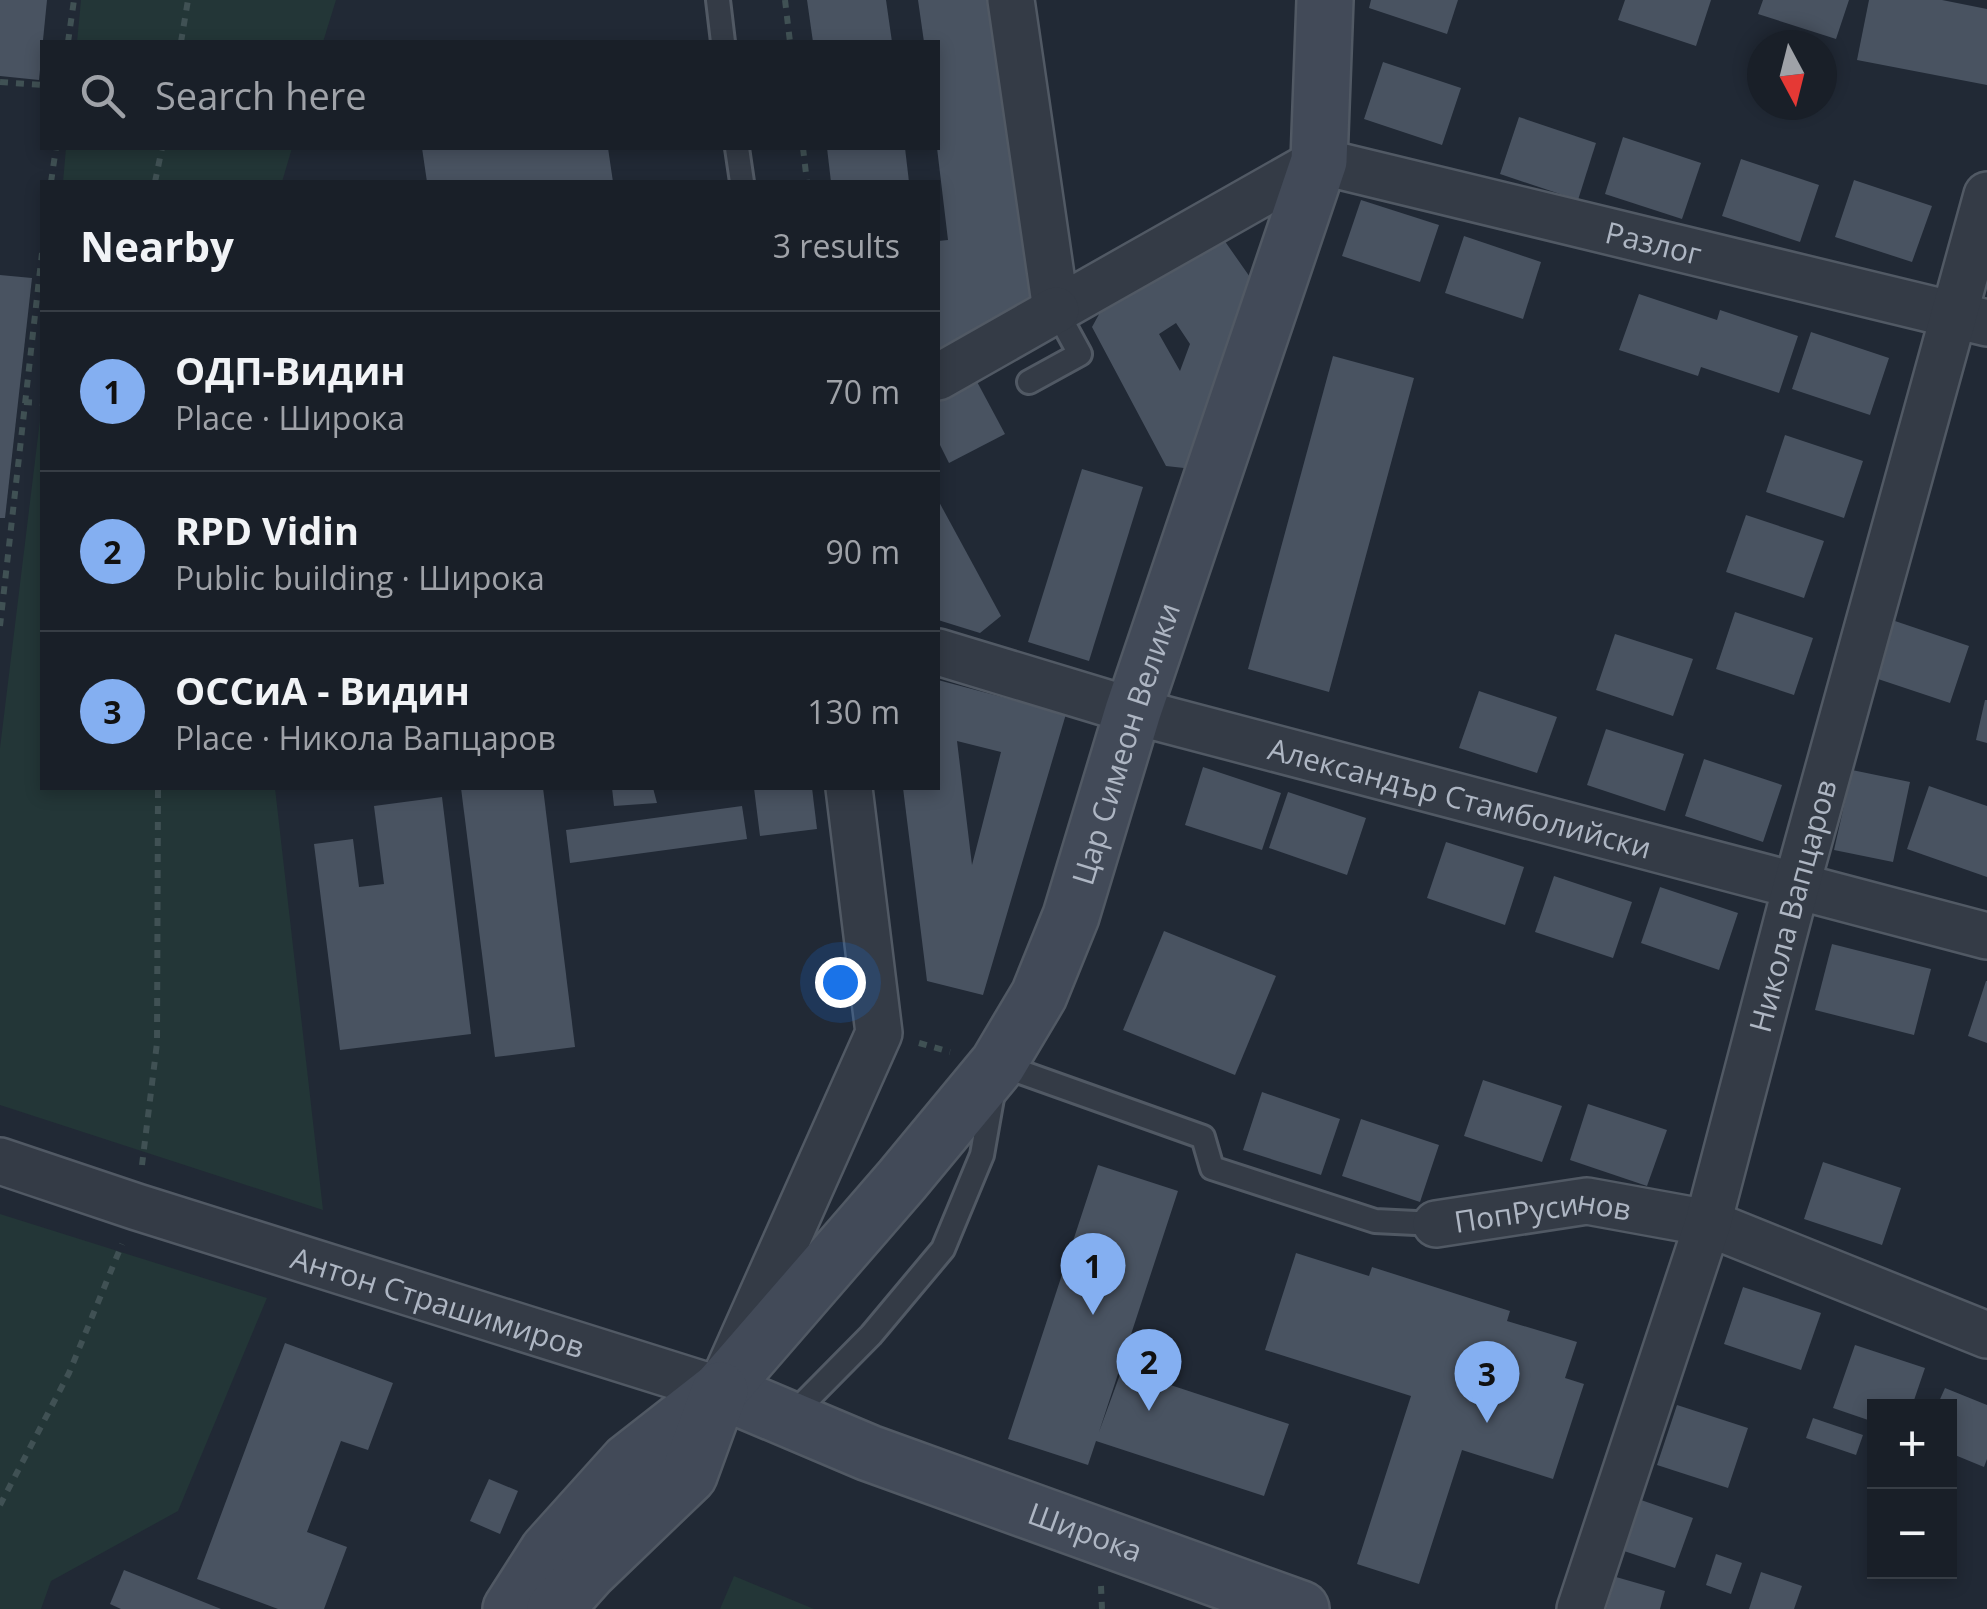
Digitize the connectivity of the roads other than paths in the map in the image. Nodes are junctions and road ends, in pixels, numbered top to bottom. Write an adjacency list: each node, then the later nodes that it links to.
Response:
1 (718, 0): 4 (lane)
2 (1011, 0): 9 (street)
3 (1325, 0): 6 (street, Цар Симеон Велики)
4 (723, 40)
5 (737, 150): 7 (lane)
6 (1319, 161): 9 (street); 10 (street, Разлог); 14 (street, Цар Симеон Велики)
7 (742, 180)
8 (1987, 195): 10 (street, Никола Вапцаров)
9 (1056, 310): 11 (street); 12 (lane)
10 (1972, 320): 16 (street, Никола Вапцаров)
11 (940, 376)
12 (1029, 382)
13 (940, 653): 14 (street, Александър Стамболийски)
14 (1133, 711): 16 (street, Александър Стамболийски); 18 (street, Цар Симеон Велики)
15 (849, 790): 23 (street)
16 (1796, 888): 17 (street, Александър Стамболийски); 20 (street, Никола Вапцаров)
17 (1987, 936)
18 (998, 1064): 21 (lane, ПопРусинов); 23 (street, Цар Симеон Велики); 24 (lane)
19 (0, 1161): 23 (street, Антон Страшимиров)
20 (1708, 1223): 21 (street, ПопРусинов); 22 (street, ПопРусинов); 29 (street, Никола Вапцаров)
21 (1436, 1224)
22 (1987, 1335)
23 (720, 1390): 24 (street, Антон Страшимиров); 26 (street, Цар Симеон Велики); 27 (street, Цар Симеон Велики)
24 (788, 1419): 25 (street, Антон Страшимиров)
25 (869, 1453): 28 (street, Широка)
26 (511, 1609)
27 (555, 1609)
28 (1301, 1609)
29 (1580, 1609)

